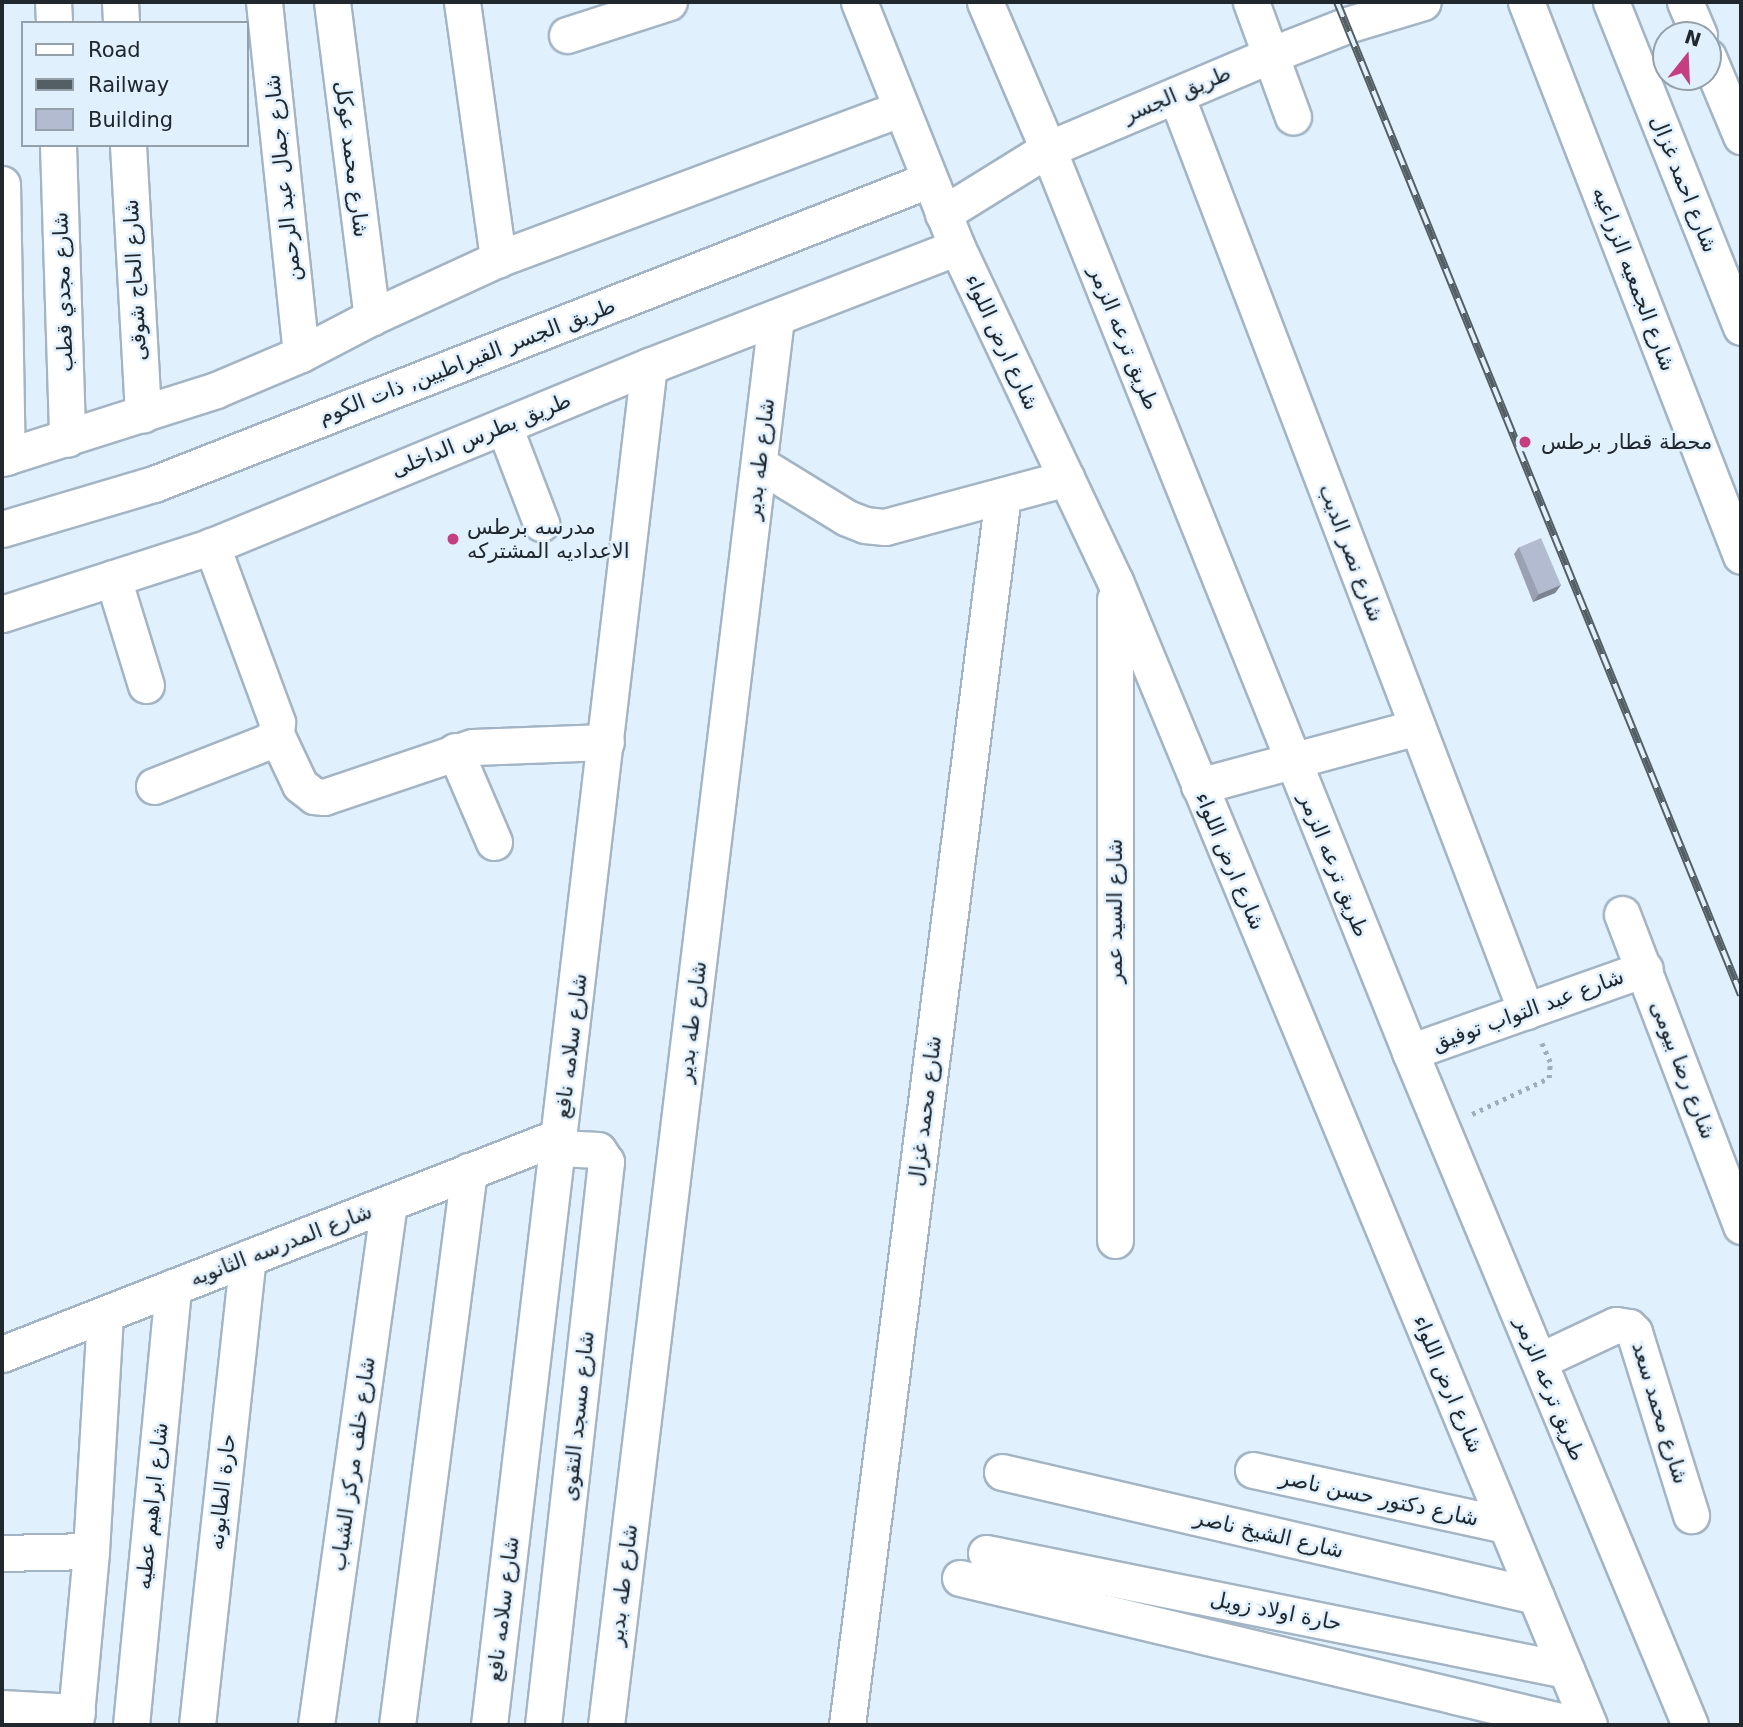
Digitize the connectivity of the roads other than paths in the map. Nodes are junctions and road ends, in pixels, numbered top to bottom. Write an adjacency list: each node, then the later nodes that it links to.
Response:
1 (53, 2): 14 (street)
2 (120, 2): 15 (street)
3 (264, 2): 35 (street, شارع جمال عبد الرحمن)
4 (332, 2): 32 (street, شارع محمد عوكل)
5 (462, 2): 31 (street)
6 (669, 2): 17 (street)
7 (859, 2): 21 (street, شارع ارض اللواء)
8 (985, 2): 26 (street, طريق ترعه الزمر)
9 (1251, 2): 18 (street)
10 (1423, 2): 18 (street, طريق الجسر)
11 (1526, 2): 47 (street, شارع الجمعيه الزراعيه)
12 (1611, 2): 34 (street, شارع احمد غزال)
13 (1685, 2): 16 (street)
14 (54, 21)
15 (121, 21)
16 (1693, 21)
17 (567, 35)
18 (1268, 56): 20 (street, طريق الجسر); 22 (street)
19 (1722, 91): 23 (street)
20 (1176, 95): 26 (street, طريق الجسر); 52 (street, شارع نصر الديب)
21 (901, 107): 27 (street, شارع ارض اللواء); 31 (street)
22 (1293, 117)
23 (1741, 136)
24 (58, 147): 39 (street, شارع مجدي قطب)
25 (128, 147): 37 (street, شارع الحاج شوقى)
26 (1048, 149): 29 (street, طريق الجسر); 56 (street, طريق ترعه الزمر)
27 (928, 180): 29 (street, شارع ارض اللواء); 45 (street, طريق الجسر القيراطيين, ذات الكوم)
28 (2, 184): 40 (street)
29 (943, 214): 30 (street, شارع ارض اللواء)
30 (957, 247): 33 (street, طريق بطرس الداخلى); 42 (street, شارع ارض اللواء)
31 (498, 259): 32 (street)
32 (372, 317): 35 (street)
33 (776, 318): 36 (street, طريق بطرس الداخلى); 41 (street, شارع طه بدير)
34 (1741, 327)
35 (301, 354): 37 (street)
36 (649, 366): 38 (street, طريق بطرس الداخلى); 54 (street, شارع سلامه نافع)
37 (143, 415): 39 (street)
38 (504, 426): 44 (street); 46 (street, طريق بطرس الداخلى)
39 (67, 439): 40 (street)
40 (4, 457)
41 (759, 464): 43 (street); 92 (street, شارع طه بدير)
42 (1067, 478): 43 (street); 49 (street, شارع ارض اللواء)
43 (1003, 496): 93 (street, شارع محمد غزال)
44 (541, 523)
45 (2, 529)
46 (212, 546): 48 (street, طريق بطرس الداخلى); 53 (street)
47 (1741, 556)
48 (113, 578): 50 (street, طريق بطرس الداخلى); 51 (street)
49 (1115, 581): 58 (street, شارع ارض اللواء); 68 (street, شارع السيد عمر)
50 (2, 614)
51 (146, 685)
52 (1417, 727): 56 (street); 62 (street, شارع نصر الديب)
53 (276, 734): 55 (street); 57 (street)
54 (606, 742): 55 (street); 64 (street, شارع سلامه نافع)
55 (455, 751): 59 (street)
56 (1292, 761): 58 (street); 63 (street, طريق ترعه الزمر)
57 (154, 786)
58 (1199, 786): 77 (street, شارع ارض اللواء)
59 (494, 842)
60 (1622, 914): 61 (street, شارع رضا بيومى)
61 (1645, 969): 62 (street, شارع عبد التواب توفيق); 67 (street, شارع رضا بيومى)
62 (1525, 1011): 63 (street, شارع عبد التواب توفيق)
63 (1410, 1052): 73 (street, طريق ترعه الزمر)
64 (560, 1142): 65 (street, شارع المدرسه الثانويه); 90 (street, شارع سلامه نافع); 91 (street, شارع مسجد التقوى)
65 (469, 1171): 66 (street, شارع المدرسه الثانويه); 89 (street)
66 (389, 1203): 69 (street, شارع المدرسه الثانويه); 88 (street, شارع خلف مركز الشباب)
67 (1741, 1226)
68 (1115, 1240)
69 (248, 1258): 70 (street, شارع المدرسه الثانويه); 87 (street, حارة الطابونه)
70 (173, 1287): 71 (street, شارع المدرسه الثانويه); 86 (street, شارع ابراهيم عطيه)
71 (105, 1314): 72 (street, شارع المدرسه الثانويه); 78 (street)
72 (2, 1354)
73 (1539, 1361): 76 (street, شارع محمد سعد); 96 (street, طريق ترعه الزمر)
74 (1253, 1470): 77 (street, شارع دكتور حسن ناصر)
75 (1002, 1472): 82 (street, شارع الشيخ ناصر)
76 (1691, 1516)
77 (1506, 1525): 82 (street, شارع ارض اللواء)
78 (91, 1551): 79 (street); 85 (street)
79 (2, 1553)
80 (986, 1553): 83 (street, حارة اولاد زويل)
81 (960, 1578): 94 (street)
82 (1536, 1596): 83 (street, شارع ارض اللواء)
83 (1566, 1670): 95 (street, شارع ارض اللواء)
84 (2, 1708): 85 (street)
85 (76, 1718)
86 (131, 1725)
87 (197, 1725)
88 (316, 1725)
89 (397, 1725)
90 (489, 1725)
91 (543, 1725)
92 (606, 1725)
93 (847, 1725)
94 (1577, 1725)
95 (1589, 1725)
96 (1690, 1725)

